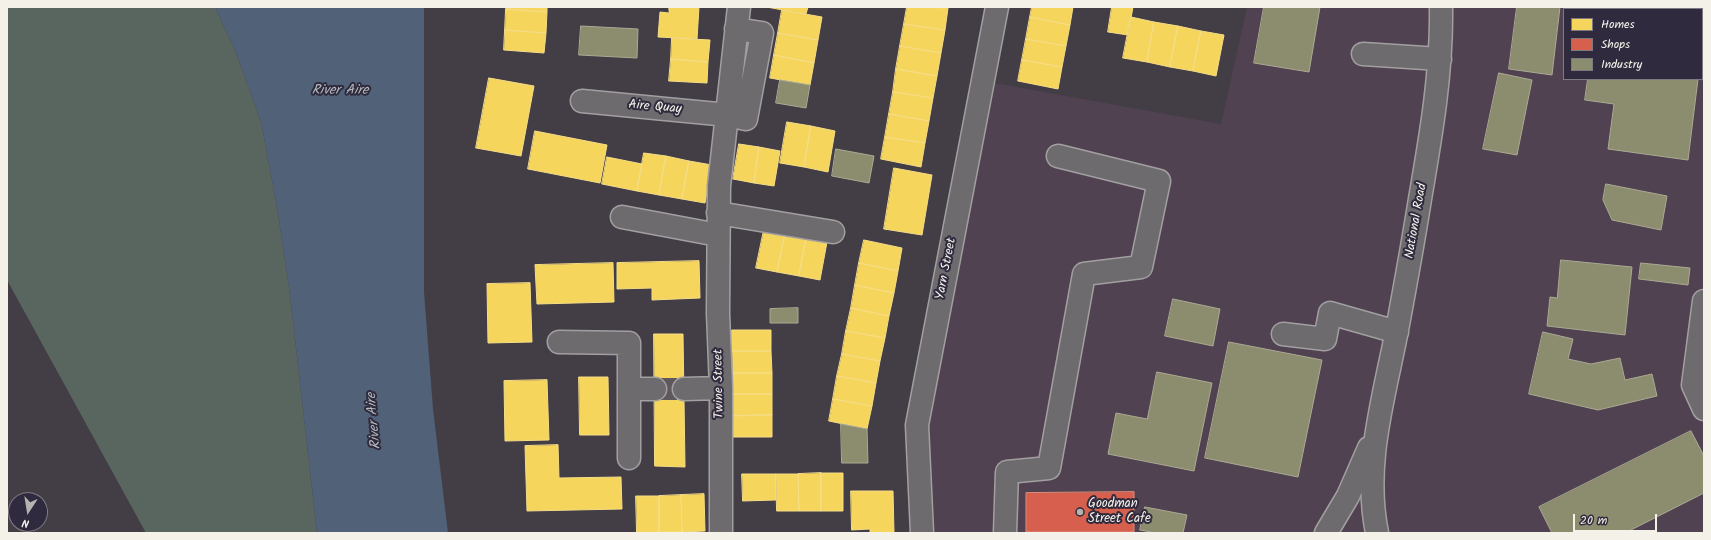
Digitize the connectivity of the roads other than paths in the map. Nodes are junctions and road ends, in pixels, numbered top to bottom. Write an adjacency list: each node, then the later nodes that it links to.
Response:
1 (739, 7): 7 (street, Twine Street)
2 (997, 7): 26 (street, Yarn Street)
3 (1440, 7): 5 (street, National Road)
4 (1363, 54): 5 (street)
5 (1440, 59): 15 (street, National Road)
6 (582, 101): 7 (street, Aire Quay)
7 (728, 115): 9 (street, Twine Street)
8 (1058, 156): 27 (street)
9 (718, 213): 11 (street); 12 (street, Twine Street)
10 (622, 217): 12 (street)
11 (833, 232)
12 (718, 235): 18 (street, Twine Street)
13 (1704, 301): 14 (street)
14 (1704, 305): 22 (street)
15 (1397, 332): 16 (street); 23 (street, National Road)
16 (1283, 334)
17 (559, 342): 19 (street)
18 (721, 388): 21 (street); 25 (street, Twine Street)
19 (629, 389): 20 (street); 24 (street)
20 (655, 389)
21 (684, 389)
22 (1704, 409)
23 (1375, 432): 28 (street, National Road); 29 (street, National Road)
24 (629, 458)
25 (721, 533)
26 (922, 533)
27 (1005, 533)
28 (1326, 533)
29 (1377, 533)

